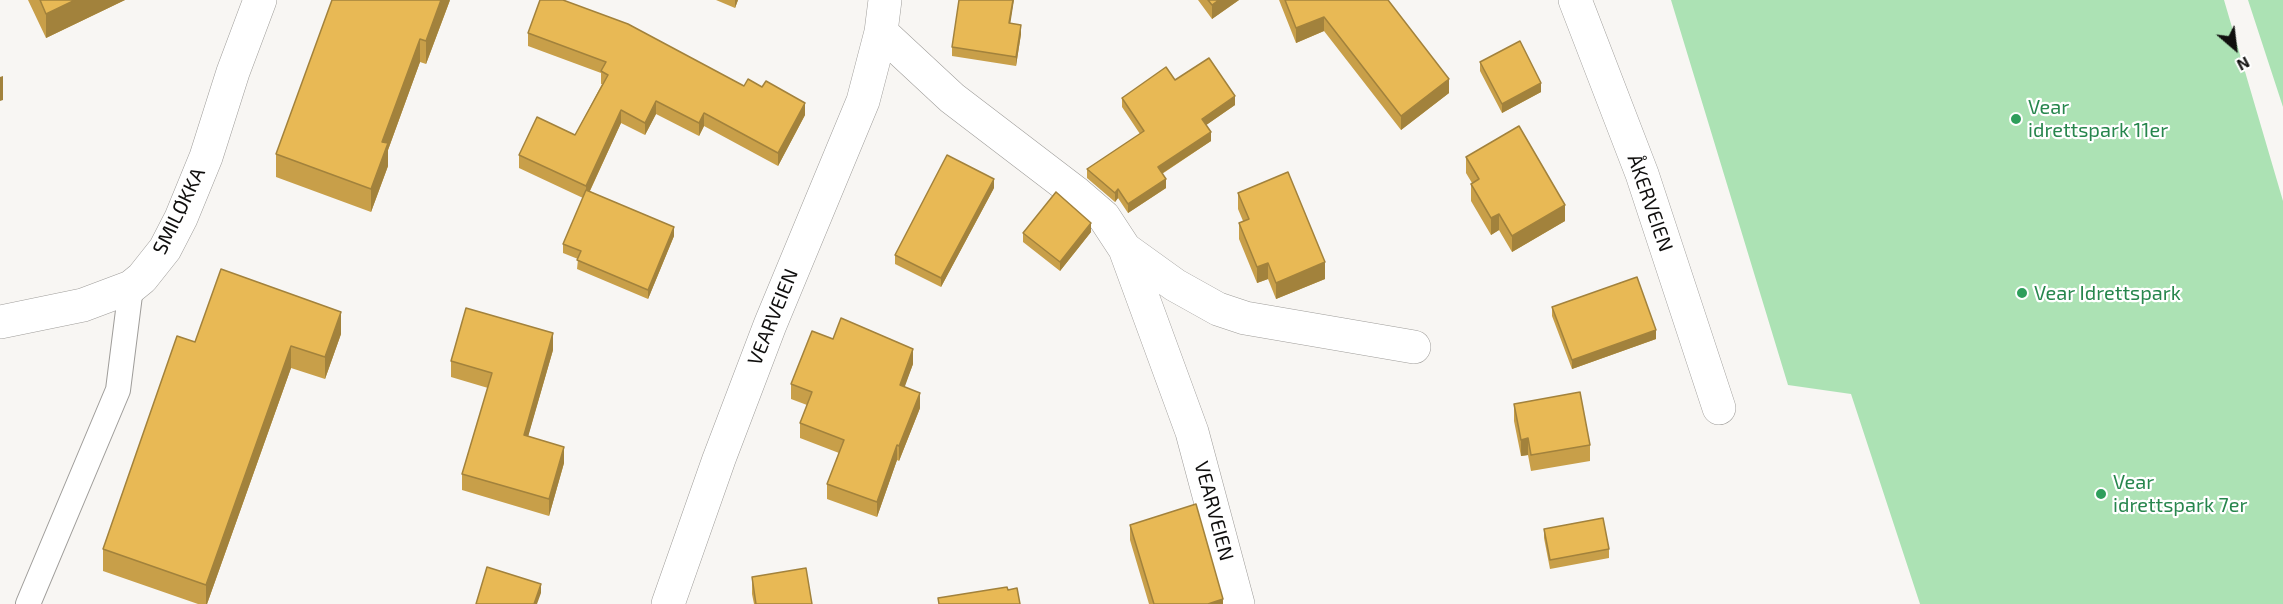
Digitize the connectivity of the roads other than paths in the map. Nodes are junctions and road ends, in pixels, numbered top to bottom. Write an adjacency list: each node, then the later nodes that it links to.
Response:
1 (260, 0): 6 (street, SMILØKKA)
2 (885, 0): 4 (street, VEARVEIEN)
3 (1575, 0): 9 (street, ÅKERVEIEN)
4 (881, 32): 5 (street, VEARVEIEN); 11 (street, VEARVEIEN)
5 (1125, 249): 8 (street, VEARVEIEN); 12 (street, VEARVEIEN)
6 (131, 287): 7 (street, SMILØKKA); 10 (lane)
7 (0, 322)
8 (1414, 347)
9 (1719, 408)
10 (28, 604)
11 (668, 604)
12 (1238, 604)

